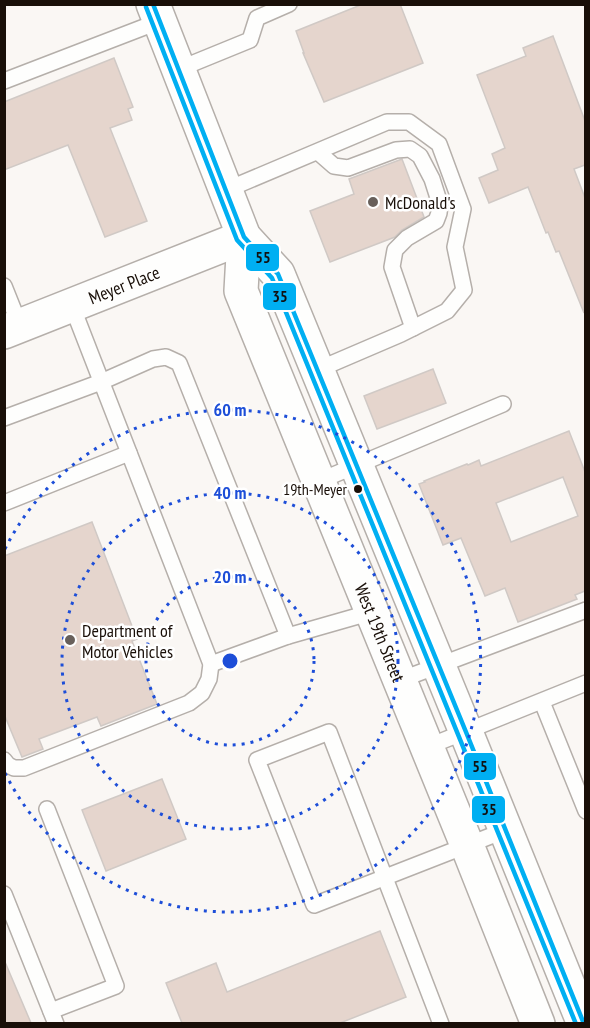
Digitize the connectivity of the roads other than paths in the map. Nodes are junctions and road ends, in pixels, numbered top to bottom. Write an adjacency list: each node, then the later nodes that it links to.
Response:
1 (289, 4): 3 (lane)
2 (157, 13): 3 (main road, West 19th Street); 4 (lane)
3 (179, 69): 6 (main road, West 19th Street)
4 (4, 81)
5 (318, 152): 6 (lane); 10 (lane); 10 (lane)
6 (226, 190): 7 (main road, West 19th Street)
7 (244, 237): 9 (main road, Meyer Place); 12 (main road, West 19th Street); 18 (main road, West 19th Street)
8 (4, 286): 11 (lane)
9 (72, 306): 11 (main road, Meyer Place); 13 (lane)
10 (413, 328): 12 (lane)
11 (12, 329)
12 (317, 370): 17 (main road, West 19th Street)
13 (101, 382): 15 (lane); 16 (lane); 22 (lane)
14 (503, 404): 17 (lane)
15 (4, 418)
16 (129, 453): 19 (lane); 23 (lane)
17 (356, 465): 18 (lane); 24 (main road, West 19th Street)
18 (318, 481): 21 (main road, West 19th Street)
19 (4, 503)
20 (585, 610): 24 (lane)
21 (372, 612): 22 (lane); 25 (main road, West 19th Street)
22 (288, 636): 23 (lane)
23 (211, 664): 30 (lane)
24 (438, 666): 25 (lane); 28 (main road, West 19th Street)
25 (400, 680): 29 (main road, West 19th Street)
26 (585, 683): 27 (lane)
27 (542, 702): 28 (lane); 32 (lane)
28 (466, 732): 29 (lane); 33 (main road, West 19th Street)
29 (427, 747): 34 (main road, West 19th Street)
30 (4, 760)
31 (47, 809): 37 (lane)
32 (585, 811)
33 (506, 830): 34 (lane); 40 (main road, West 19th Street)
34 (467, 845): 35 (lane); 39 (main road, West 19th Street)
35 (385, 877): 35 (lane); 38 (lane)
36 (4, 894): 37 (lane)
37 (53, 1017)
38 (441, 1023)
39 (538, 1023)
40 (584, 1023)

